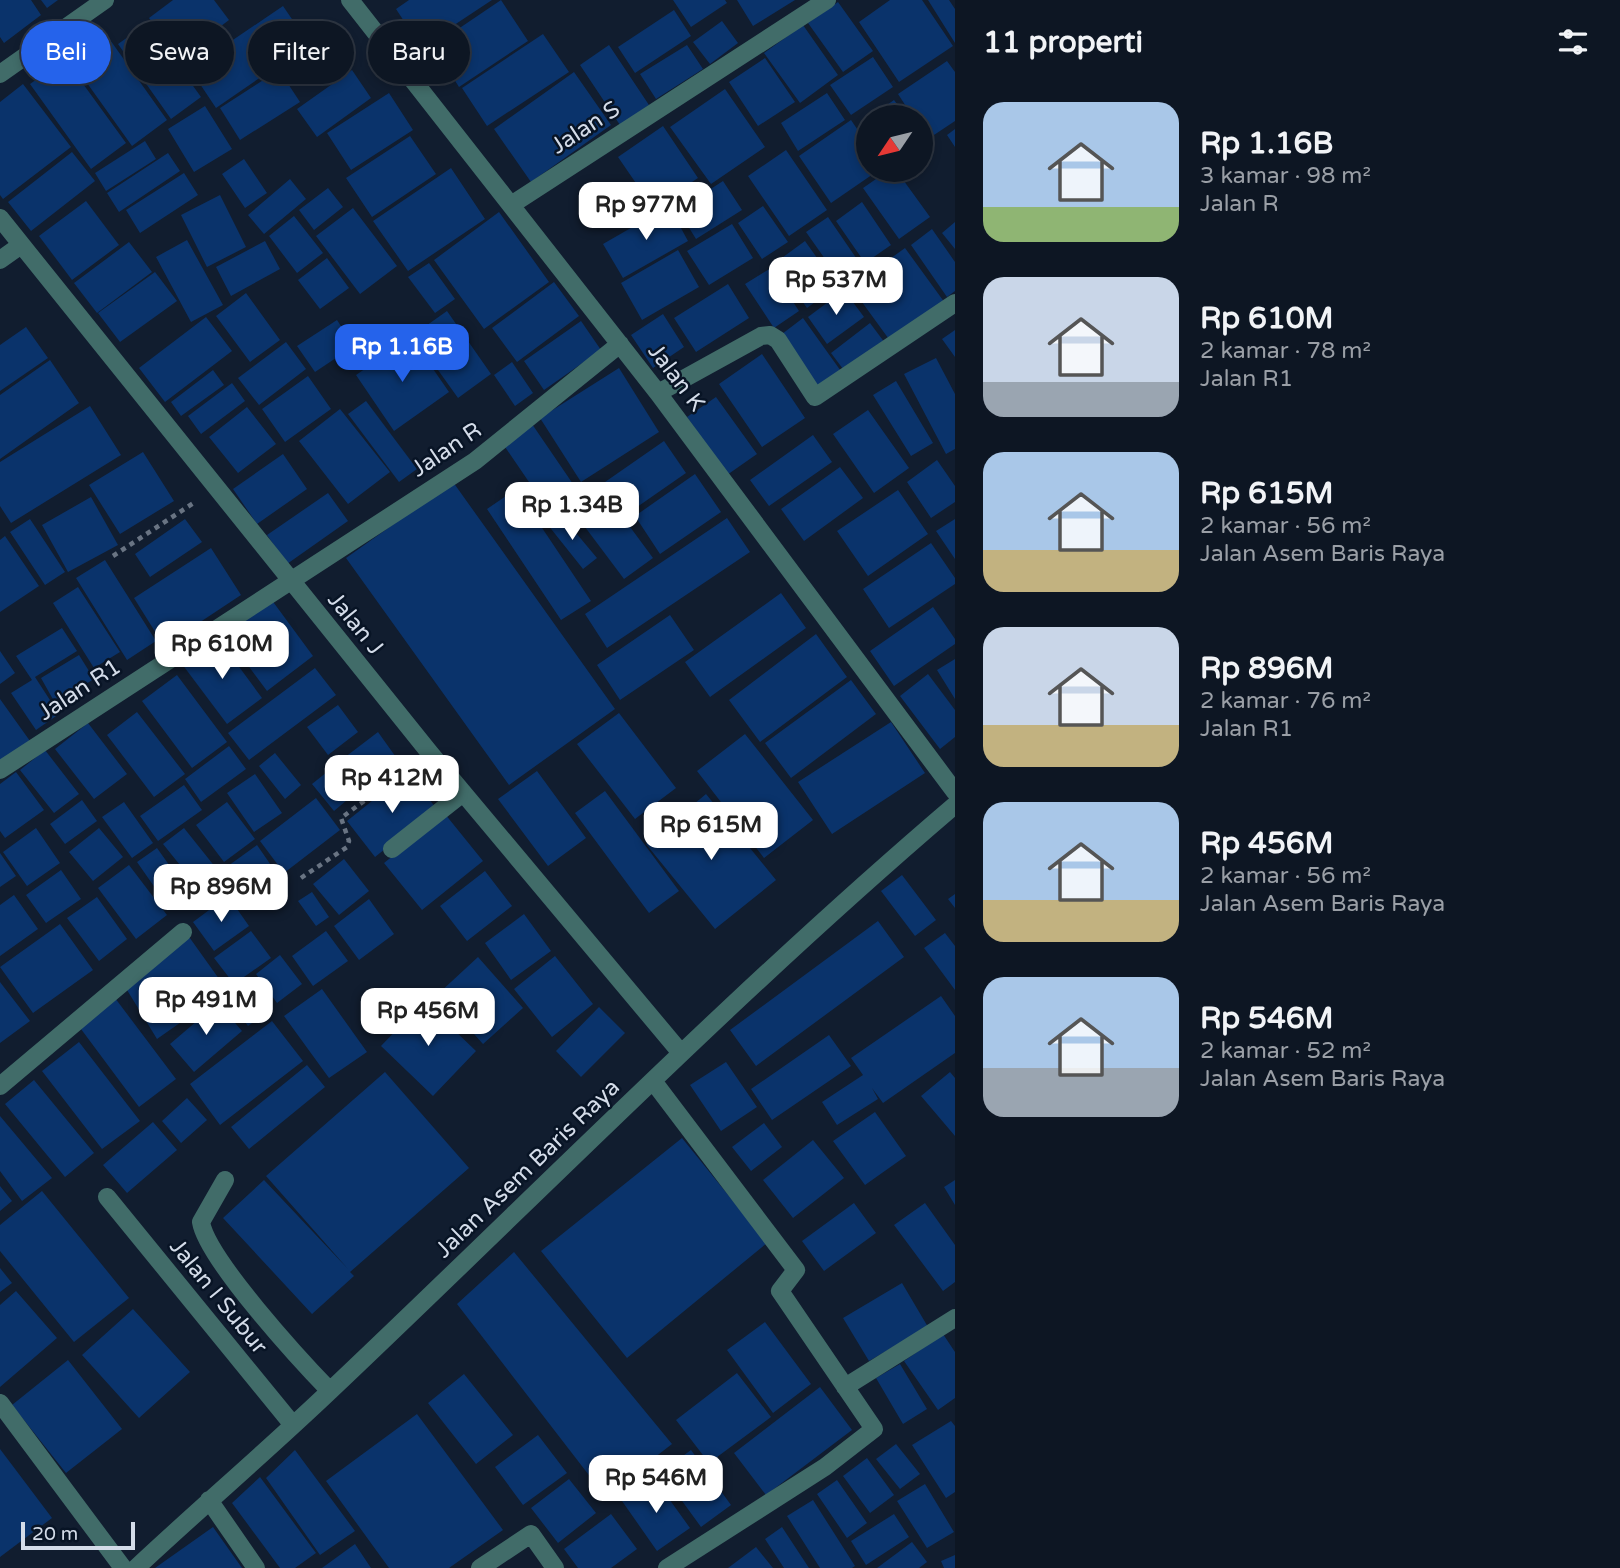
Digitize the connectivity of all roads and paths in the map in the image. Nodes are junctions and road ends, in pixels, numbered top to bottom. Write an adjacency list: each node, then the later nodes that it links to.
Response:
1 (105, 0): 4 (street)
2 (350, 0): 5 (street, Jalan K)
3 (827, 0): 5 (street, Jalan S)
4 (0, 74)
5 (511, 205): 10 (street, Jalan K)
6 (0, 218): 7 (street, Jalan J)
7 (21, 245): 8 (street); 12 (street, Jalan J)
8 (0, 260)
9 (955, 303): 11 (street)
10 (620, 344): 11 (street, Jalan K); 14 (street, Jalan R)
11 (658, 393): 17 (street, Jalan K)
12 (216, 488): 13 (path); 14 (street, Jalan J)
13 (113, 556)
14 (290, 581): 15 (street, Jalan J); 16 (street, Jalan R1)
15 (429, 752): 18 (street, Jalan J); 21 (path)
16 (0, 770)
17 (955, 792)
18 (463, 793): 20 (street); 23 (street, Jalan J)
19 (955, 805): 23 (street, Jalan Asem Baris Raya)
20 (392, 849)
21 (301, 878)
22 (183, 932): 25 (street)
23 (681, 1053): 24 (street, Jalan Asem Baris Raya)
24 (653, 1081): 29 (street); 30 (street, Jalan Asem Baris Raya)
25 (0, 1086)
26 (225, 1180): 30 (street)
27 (107, 1197): 32 (street, Jalan I Subur)
28 (955, 1318): 29 (street)
29 (845, 1387): 39 (street)
30 (330, 1391): 32 (street, Jalan Asem Baris Raya)
31 (0, 1403): 34 (street)
32 (293, 1425): 33 (street, Jalan Asem Baris Raya)
33 (209, 1500): 35 (street, Jalan Asem Baris Raya); 36 (street)
34 (123, 1568)
35 (136, 1568)
36 (256, 1568)
37 (480, 1568): 38 (street)
38 (555, 1568)
39 (667, 1568)

